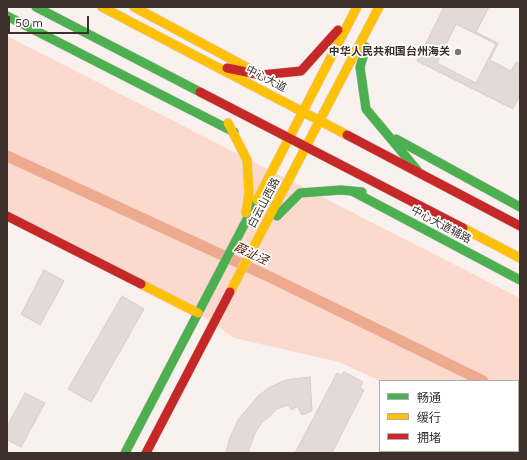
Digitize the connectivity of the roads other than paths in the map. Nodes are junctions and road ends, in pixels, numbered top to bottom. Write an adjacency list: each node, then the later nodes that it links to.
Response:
1 (36, 7): 10 (main road)
2 (102, 7): 8 (main road, 中心大道)
3 (134, 7): 9 (main road)
4 (357, 7): 9 (main road, 白云山西路); 11 (main road, 白云山西路)
5 (379, 7): 7 (main road, 白云山西路)
6 (7, 16): 13 (main road)
7 (373, 19): 12 (main road, 白云山西路); 14 (main road, 中心大道)
8 (217, 66): 9 (main road, 白云山西路); 11 (main road, 中心大道)
9 (261, 75)
10 (209, 97): 13 (main road); 15 (main road)
11 (304, 112): 12 (main road, 中心大道); 15 (main road, 白云山西路)
12 (321, 120): 16 (main road, 白云山西路); 17 (main road, 中心大道)
13 (234, 132): 22 (main road)
14 (385, 133): 17 (main road, 中心大道); 20 (main road)
15 (290, 139): 16 (main road); 22 (main road, 白云山西路)
16 (307, 148): 19 (main road); 24 (main road, 白云山西路)
17 (419, 172): 23 (main road, 中心大道)
18 (352, 191): 19 (main road); 24 (main road); 26 (main road, 中心大道辅路)
19 (394, 194): 25 (main road)
20 (520, 207)
21 (7, 216): 27 (main road)
22 (245, 224): 27 (main road, 白云山西路)
23 (520, 226)
24 (264, 229): 29 (main road, 白云山西路)
25 (520, 258)
26 (520, 280)
27 (198, 313): 28 (main road, 白云山西路)
28 (125, 453)
29 (146, 453)

